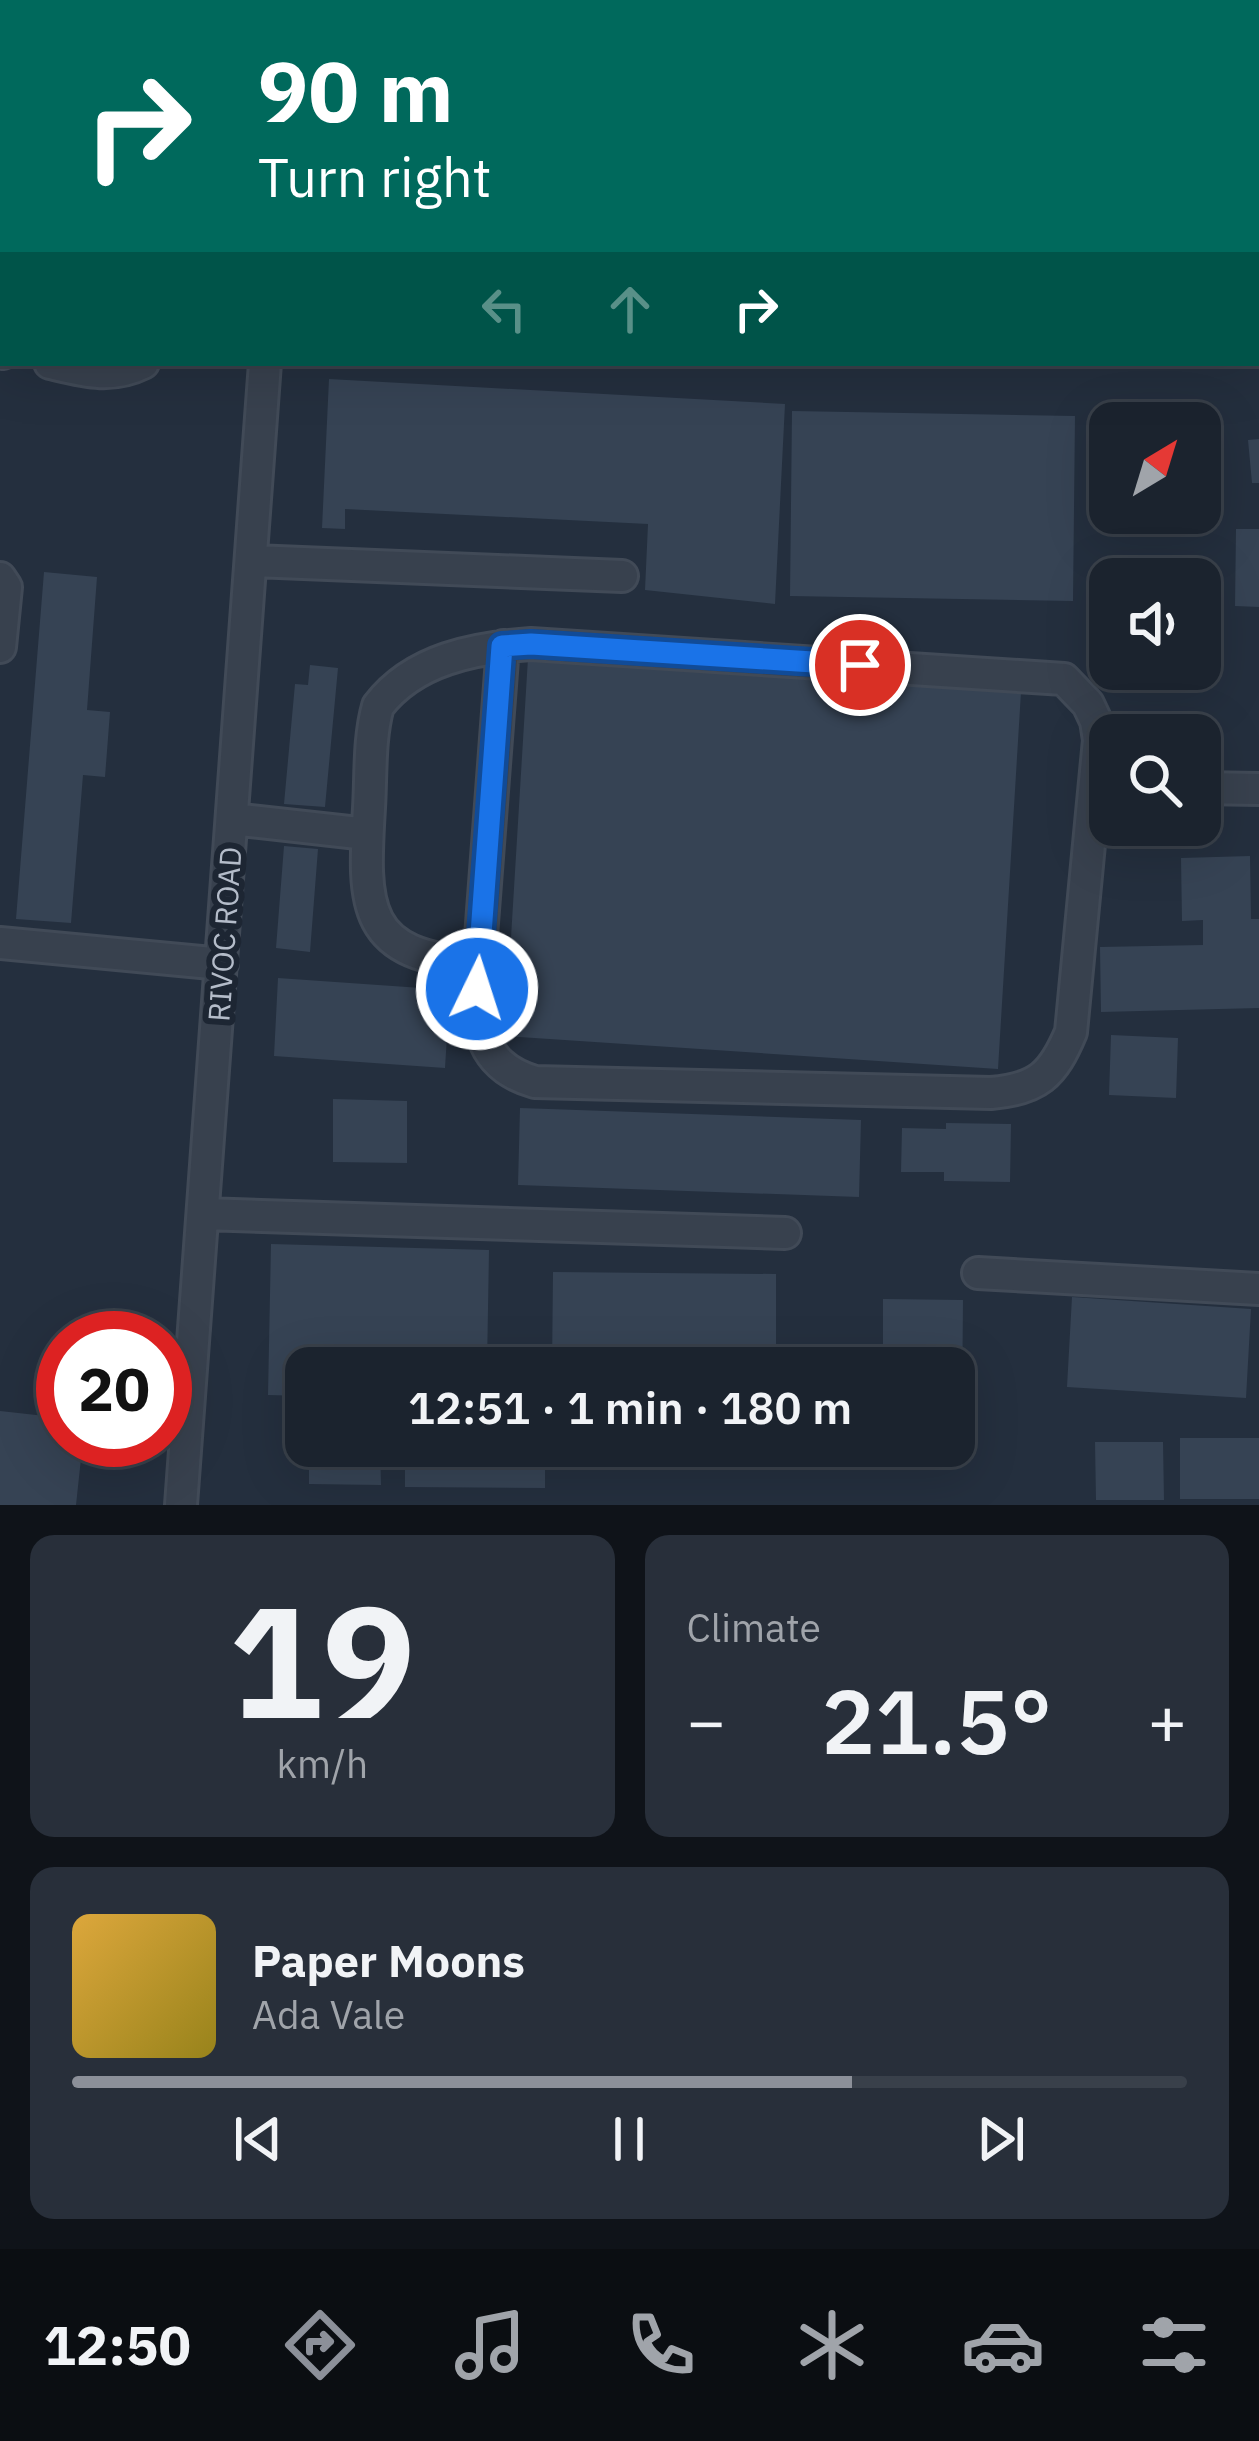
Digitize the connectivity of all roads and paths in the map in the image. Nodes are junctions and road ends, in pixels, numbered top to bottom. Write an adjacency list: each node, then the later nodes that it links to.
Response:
1 (64, 366): 2 (street)
2 (136, 366)
3 (266, 366): 4 (street, RIVOC ROAD)
4 (253, 561): 5 (street); 12 (street, RIVOC ROAD)
5 (622, 576)
6 (0, 578): 8 (street)
7 (502, 646): 9 (street); 13 (street); 16 (street)
8 (0, 647)
9 (1092, 714)
10 (1221, 788): 11 (street)
11 (1259, 789)
12 (232, 819): 13 (street); 17 (street, RIVOC ROAD)
13 (367, 834): 16 (street)
14 (1095, 846): 16 (street)
15 (0, 943): 17 (street)
16 (479, 963)
17 (222, 964): 18 (street, RIVOC ROAD)
18 (204, 1214): 19 (street); 22 (street, RIVOC ROAD)
19 (785, 1233)
20 (978, 1273): 21 (street)
21 (1259, 1289)
22 (181, 1505)

